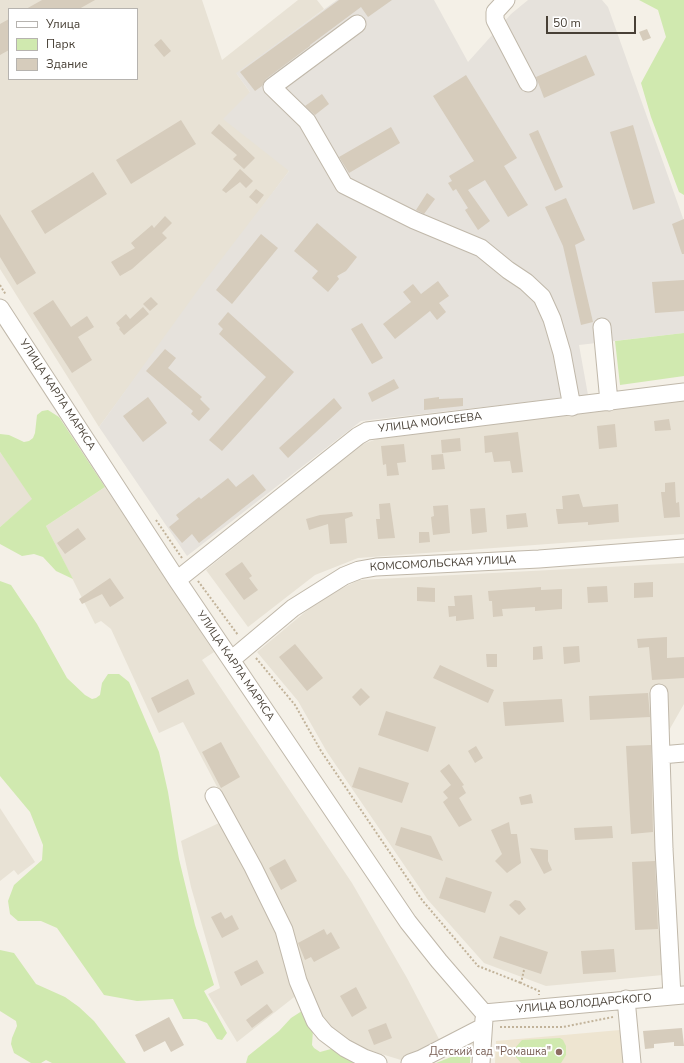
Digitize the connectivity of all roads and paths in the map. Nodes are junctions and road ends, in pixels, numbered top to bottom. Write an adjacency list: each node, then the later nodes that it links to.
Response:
1 (506, 0): 3 (street)
2 (358, 24): 8 (street)
3 (528, 83)
4 (0, 308): 10 (street, УЛИЦА КАРЛА МАРКСА)
5 (602, 327): 7 (street)
6 (684, 392): 7 (street, УЛИЦА МОИСЕЕВА)
7 (609, 402): 8 (street, УЛИЦА МОИСЕЕВА)
8 (572, 407): 10 (street, УЛИЦА МОИСЕЕВА)
9 (684, 548): 11 (street, КОМСОМОЛЬСКАЯ УЛИЦА)
10 (177, 580): 11 (street, УЛИЦА КАРЛА МАРКСА)
11 (231, 660): 18 (street, УЛИЦА КАРЛА МАРКСА)
12 (659, 693): 14 (street)
13 (684, 753): 14 (street)
14 (661, 755): 16 (street)
15 (214, 796): 19 (street)
16 (678, 995): 17 (street, УЛИЦА ВОЛОДАРСКОГО)
17 (627, 1007): 18 (street, УЛИЦА ВОЛОДАРСКОГО); 18 (path); 22 (street)
18 (484, 1020): 20 (street); 21 (street)
19 (378, 1063)
20 (410, 1063)
21 (481, 1063)
22 (632, 1063)

